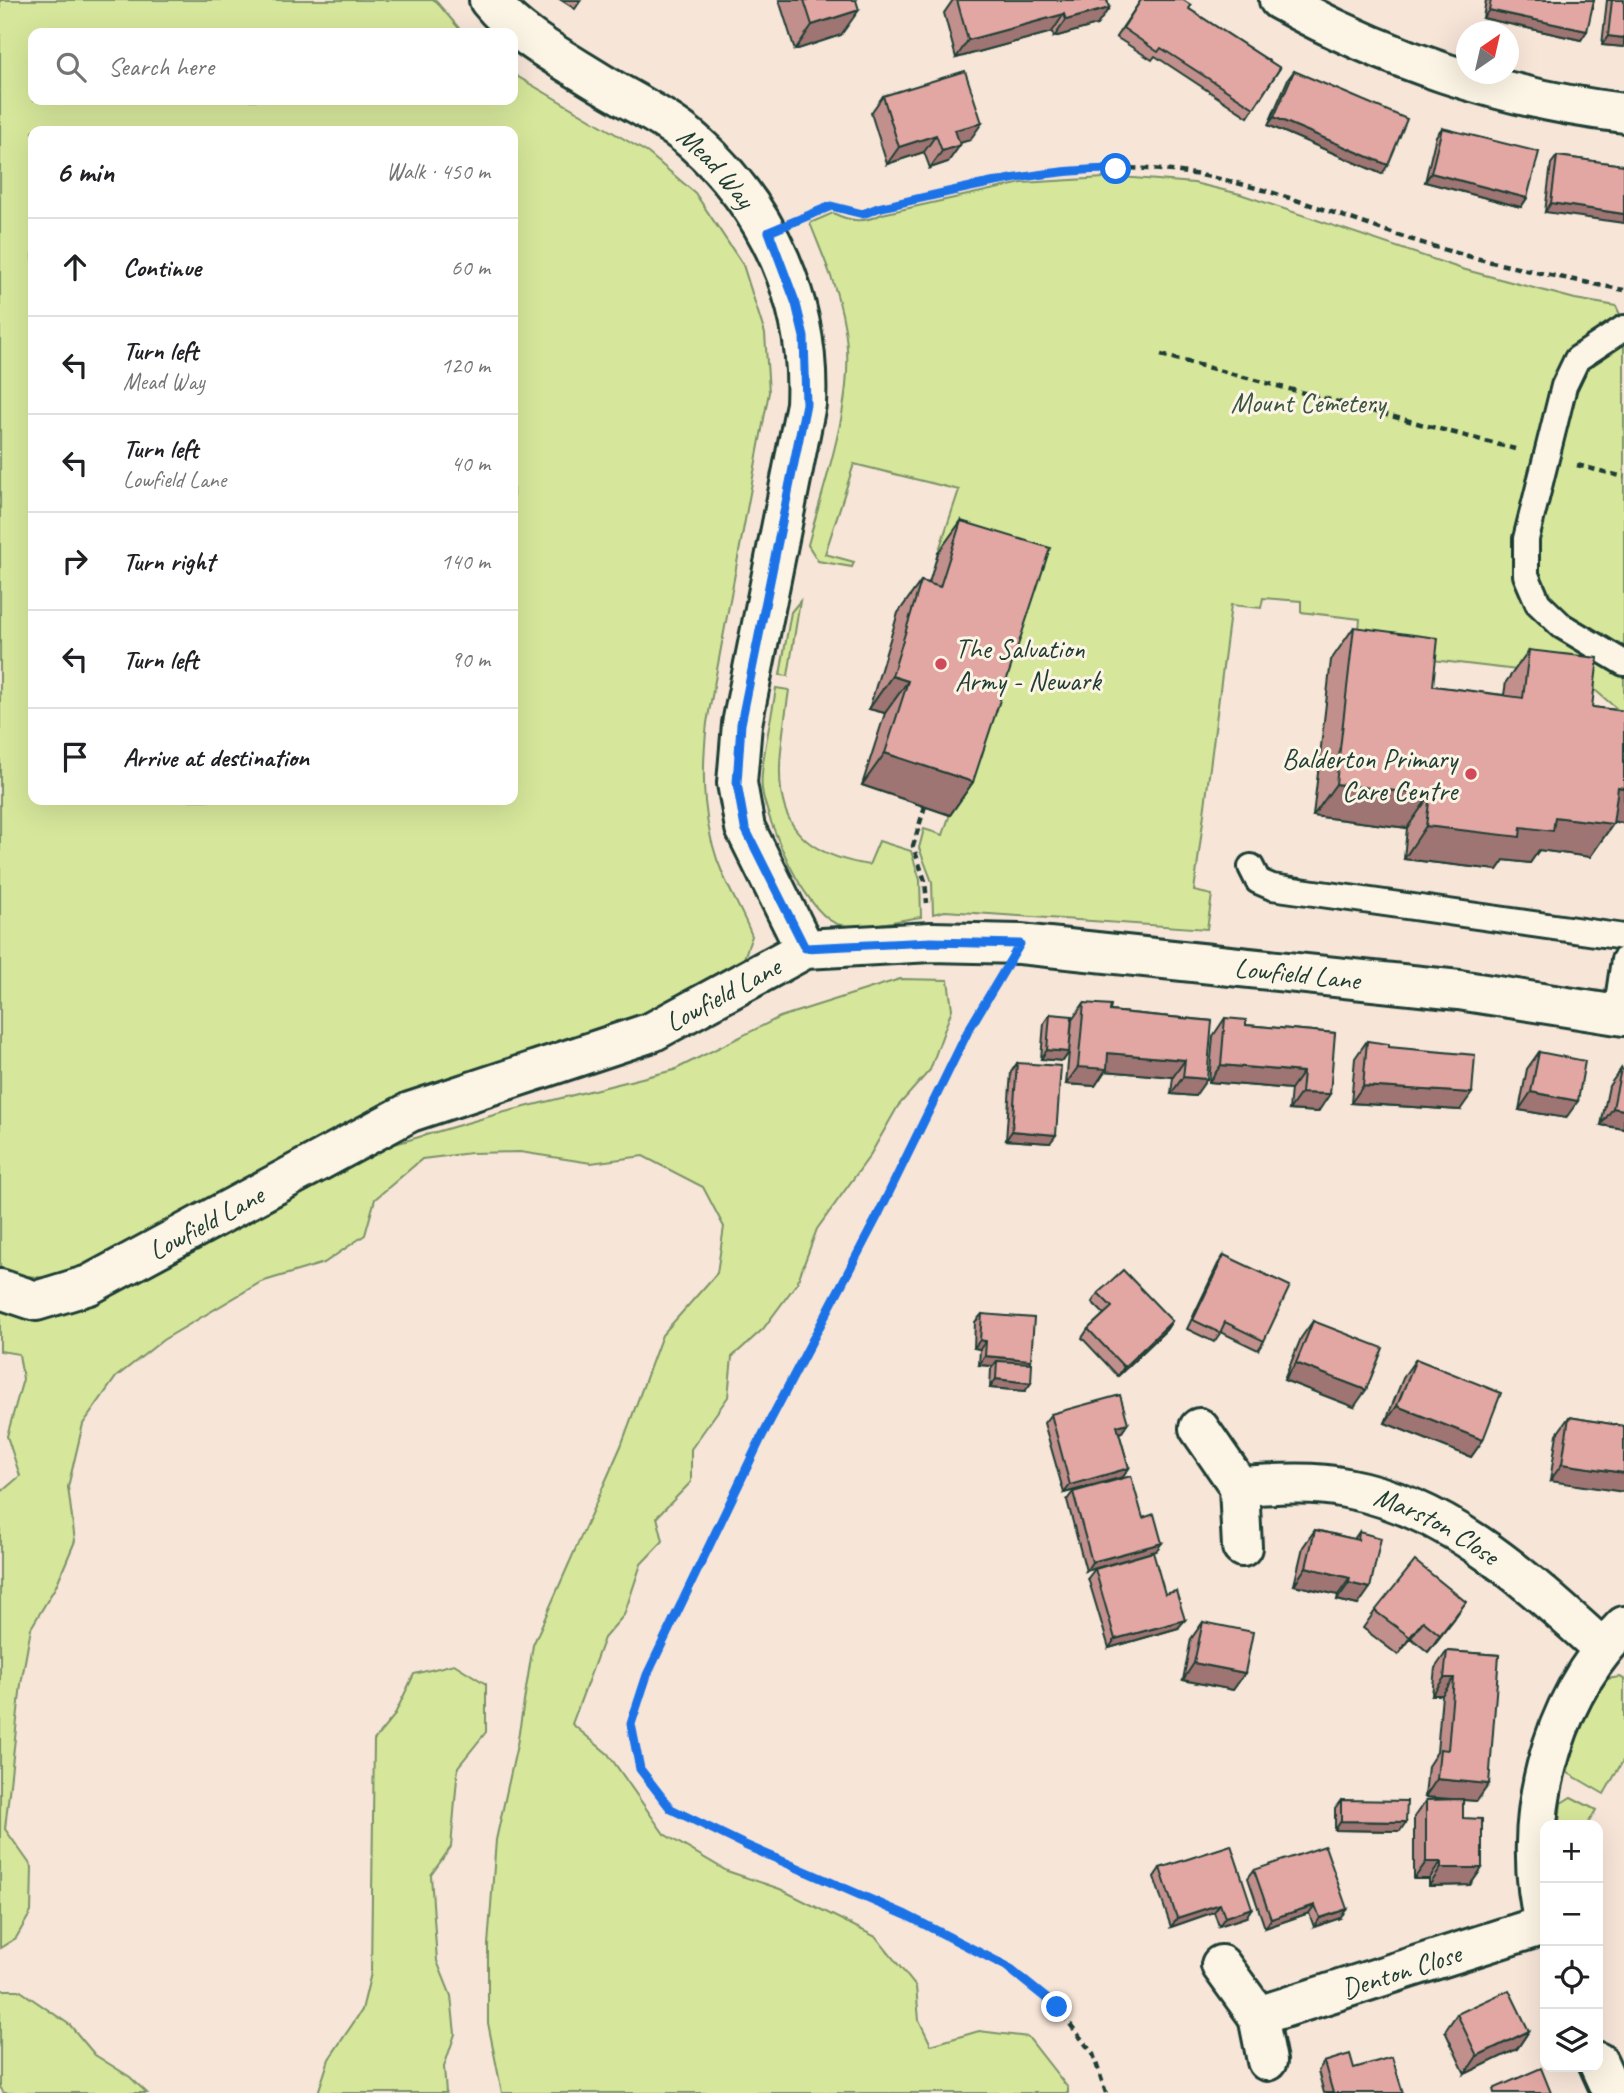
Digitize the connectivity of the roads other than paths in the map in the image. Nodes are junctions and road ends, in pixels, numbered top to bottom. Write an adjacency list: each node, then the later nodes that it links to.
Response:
1 (489, 0): 8 (street, Mead Way)
2 (1279, 0): 3 (street)
3 (1624, 113)
4 (1624, 328): 5 (lane)
5 (1624, 663)
6 (1251, 867): 7 (lane)
7 (1624, 937)
8 (805, 948): 10 (street, Lowfield Lane); 11 (street, Lowfield Lane)
9 (1624, 960): 10 (lane)
10 (1620, 1015)
11 (0, 1289)
12 (1199, 1428): 13 (street)
13 (1239, 1486): 14 (street); 15 (street, Marston Close)
14 (1242, 1548)
15 (1613, 1637): 16 (street)
16 (1540, 1890)
17 (1540, 1928): 19 (street, Denton Close)
18 (1221, 1965): 19 (street)
19 (1258, 2016): 20 (street)
20 (1267, 2061)
21 (1602, 2072): 22 (street)
22 (1612, 2093)

